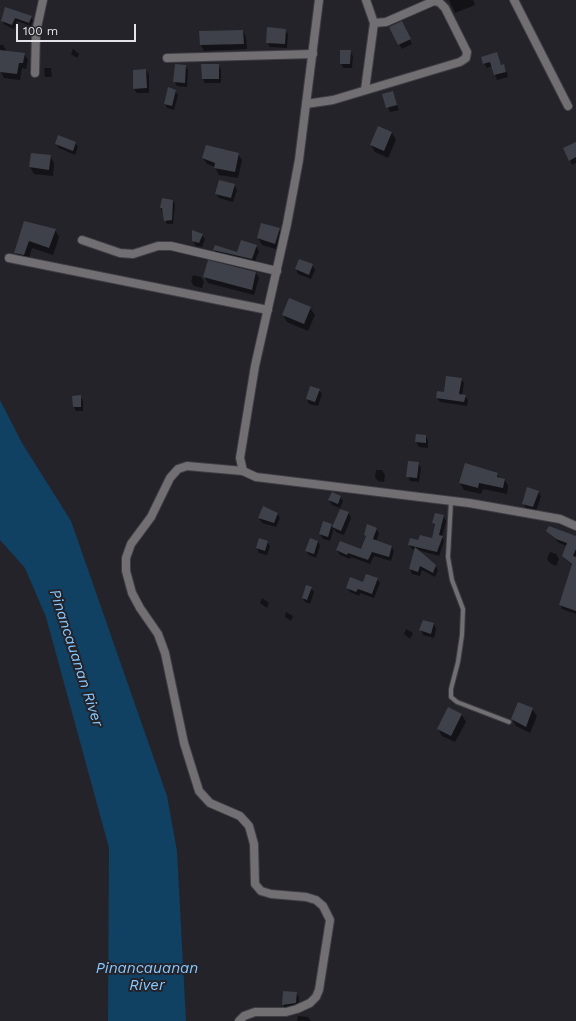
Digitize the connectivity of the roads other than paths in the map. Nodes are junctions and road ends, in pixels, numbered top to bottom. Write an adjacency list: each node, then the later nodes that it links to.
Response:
1 (43, 0): 8 (street)
2 (318, 0): 6 (street)
3 (366, 0): 5 (street)
4 (514, 0): 11 (street)
5 (374, 23): 9 (street); 9 (street)
6 (313, 54): 7 (street); 10 (street)
7 (167, 58)
8 (35, 73)
9 (365, 90): 10 (street)
10 (306, 104): 14 (street)
11 (568, 106)
12 (82, 240): 14 (street)
13 (9, 258): 15 (street)
14 (277, 270): 15 (street)
15 (268, 310): 16 (street)
16 (243, 471): 17 (street); 20 (street)
17 (451, 500): 18 (street); 19 (lane)
18 (576, 526)
19 (509, 722)
20 (239, 1021)

